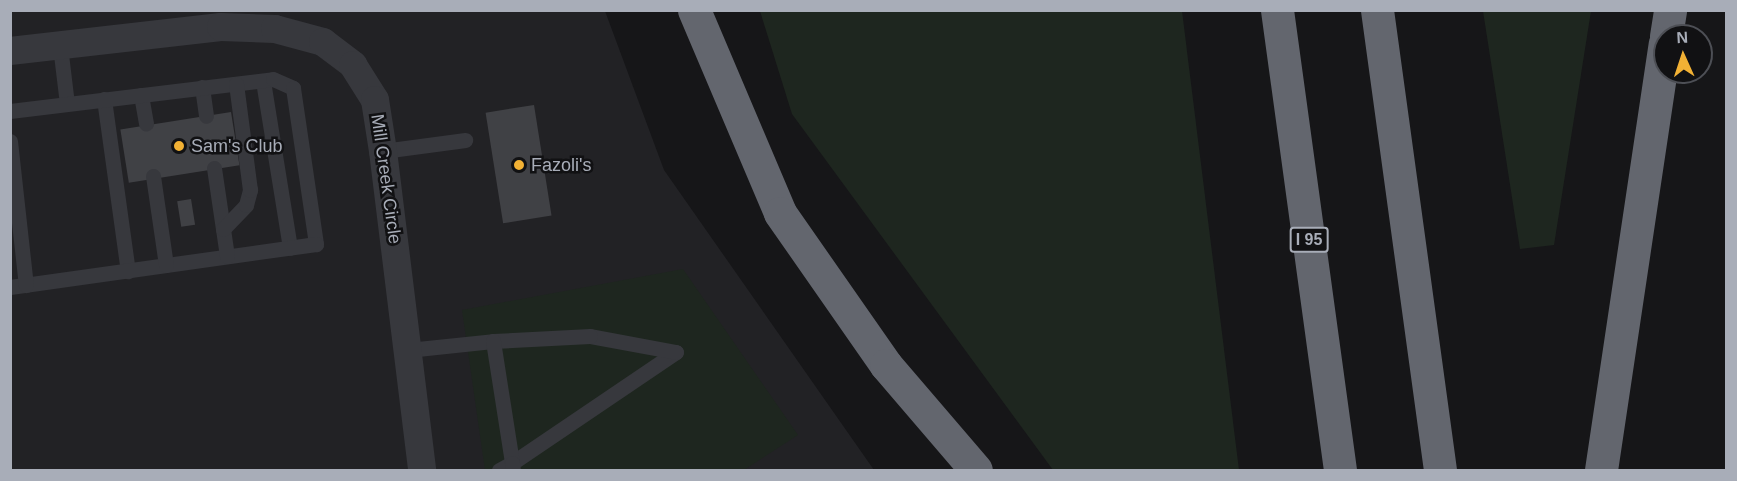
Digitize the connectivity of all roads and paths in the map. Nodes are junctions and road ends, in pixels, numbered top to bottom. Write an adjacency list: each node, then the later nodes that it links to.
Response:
1 (694, 10): 32 (highway)
2 (1277, 10): 33 (highway, I 95)
3 (1377, 10): 34 (highway)
4 (60, 46): 5 (street, Mill Creek Circle); 12 (lane); 18 (street, Mill Creek Circle)
5 (10, 51)
6 (263, 81): 7 (lane); 22 (lane); 22 (lane)
7 (236, 84): 9 (lane); 21 (lane)
8 (1659, 84): 35 (highway)
9 (202, 87): 10 (lane); 14 (lane)
10 (141, 95): 11 (lane); 15 (lane)
11 (104, 99): 12 (lane); 25 (lane)
12 (66, 104): 13 (lane)
13 (10, 111)
14 (206, 116)
15 (146, 124)
16 (465, 140): 18 (lane)
17 (10, 141): 26 (lane)
18 (383, 151): 29 (street, Mill Creek Circle)
19 (214, 168): 21 (lane)
20 (153, 176): 24 (lane)
21 (223, 229): 23 (lane)
22 (290, 248): 23 (lane)
23 (227, 256): 24 (lane)
24 (166, 265): 25 (lane)
25 (128, 271): 26 (lane)
26 (26, 285): 27 (lane)
27 (10, 287)
28 (493, 340): 29 (lane); 30 (lane); 30 (lane)
29 (408, 350): 31 (street, Mill Creek Circle)
30 (508, 468)
31 (422, 471)
32 (976, 471)
33 (1340, 471)
34 (1440, 471)
35 (1601, 471)

